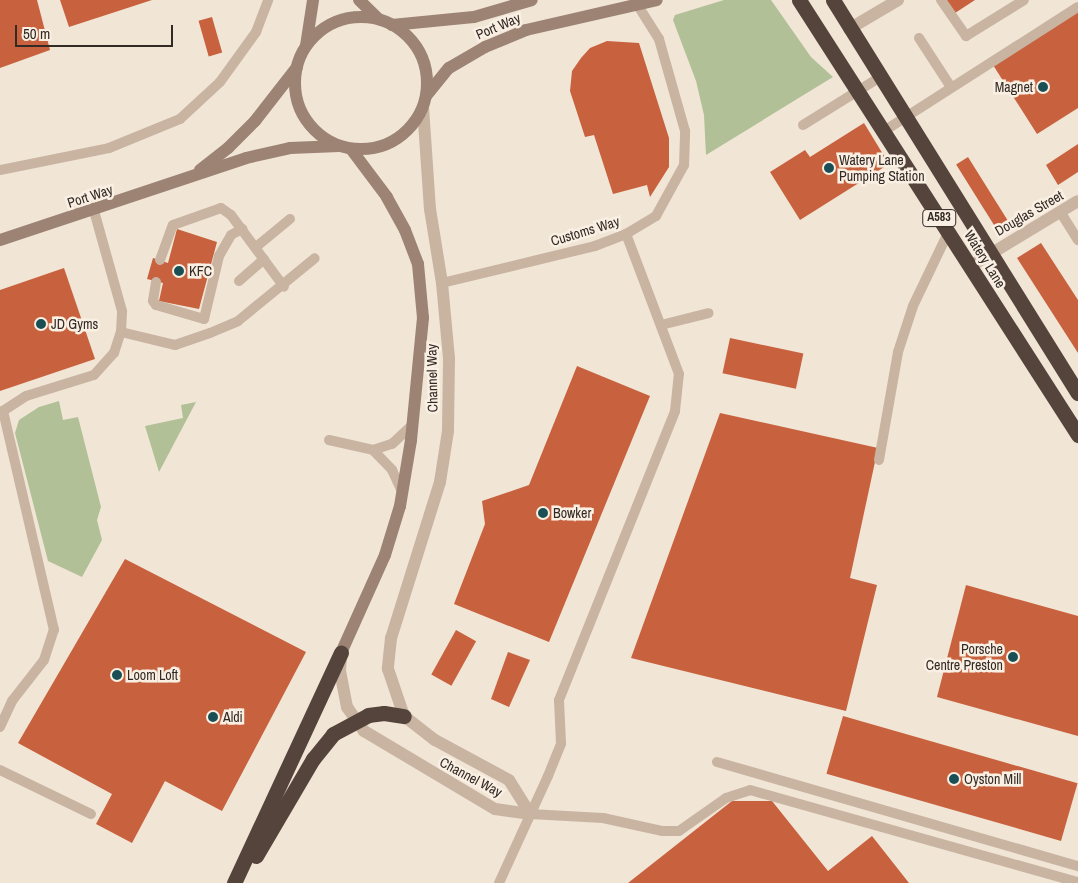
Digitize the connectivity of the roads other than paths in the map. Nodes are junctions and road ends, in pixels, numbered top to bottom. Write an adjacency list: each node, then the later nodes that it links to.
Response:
1 (268, 0): 27 (lane)
2 (313, 0): 17 (street)
3 (359, 0): 13 (street)
4 (532, 0): 14 (street, Port Way)
5 (657, 0): 11 (street, Port Way)
6 (799, 0): 21 (highway, Watery Lane / A583)
7 (833, 0): 15 (highway, Watery Lane / A583)
8 (898, 0): 15 (street)
9 (941, 0): 10 (lane)
10 (1024, 0)
11 (638, 4): 22 (street, Port Way); 35 (lane, Customs Way)
12 (1078, 7): 20 (lane)
13 (379, 19): 14 (street); 17 (street)
14 (392, 25): 22 (street)
15 (849, 29): 19 (highway, Watery Lane / A583)
16 (919, 38): 20 (lane)
17 (306, 46): 18 (street)
18 (297, 67): 26 (street); 28 (street, Port Way)
19 (880, 77): 21 (lane); 23 (highway, Watery Lane / A583)
20 (951, 87): 23 (lane)
21 (857, 91): 24 (lane); 25 (highway, Watery Lane / A583)
22 (424, 102): 26 (street); 46 (street, Channel Way)
23 (904, 116): 25 (lane); 39 (highway, Watery Lane / A583)
24 (803, 124)
25 (884, 131): 34 (highway, Watery Lane / A583)
26 (346, 147): 28 (street, Port Way); 54 (street, Channel Way)
27 (0, 170)
28 (188, 179): 30 (street, Port Way)
29 (1078, 202): 31 (street, Douglas Street)
30 (94, 211): 36 (street, Port Way); 50 (lane)
31 (1061, 213): 37 (lane); 39 (street, Douglas Street)
32 (290, 219): 38 (lane)
33 (242, 229): 38 (lane); 42 (lane); 45 (lane)
34 (948, 233): 43 (highway, Watery Lane / A583); 58 (lane)
35 (626, 234): 46 (lane, Customs Way); 49 (lane)
36 (0, 240)
37 (1078, 240)
38 (256, 247): 41 (lane)
39 (991, 252): 43 (street, Douglas Street); 51 (highway, Watery Lane / A583)
40 (315, 258): 47 (lane)
41 (264, 259): 44 (lane); 47 (lane)
42 (160, 260)
43 (969, 266): 53 (highway, Watery Lane / A583)
44 (239, 281)
45 (156, 282)
46 (442, 283): 61 (street, Channel Way)
47 (284, 287): 50 (lane)
48 (709, 312): 49 (lane)
49 (661, 325): 67 (lane)
50 (121, 332): 52 (lane)
51 (1078, 393)
52 (2, 412): 63 (lane)
53 (1073, 416): 55 (highway, Watery Lane / A583)
54 (411, 426): 57 (lane); 59 (street, Channel Way)
55 (1078, 436)
56 (329, 440): 57 (lane)
57 (373, 450): 59 (lane)
58 (879, 460)
59 (402, 491): 60 (street, Channel Way)
60 (341, 653): 62 (street, Channel Way); 70 (highway)
61 (404, 716): 62 (highway); 67 (street, Channel Way)
62 (354, 720): 67 (street, Channel Way); 71 (highway)
63 (0, 727)
64 (718, 762): 68 (lane)
65 (0, 770): 66 (lane)
66 (91, 814)
67 (530, 814): 69 (lane); 72 (lane)
68 (1078, 866)
69 (1078, 882)
70 (234, 883)
71 (240, 883)
72 (500, 883)

